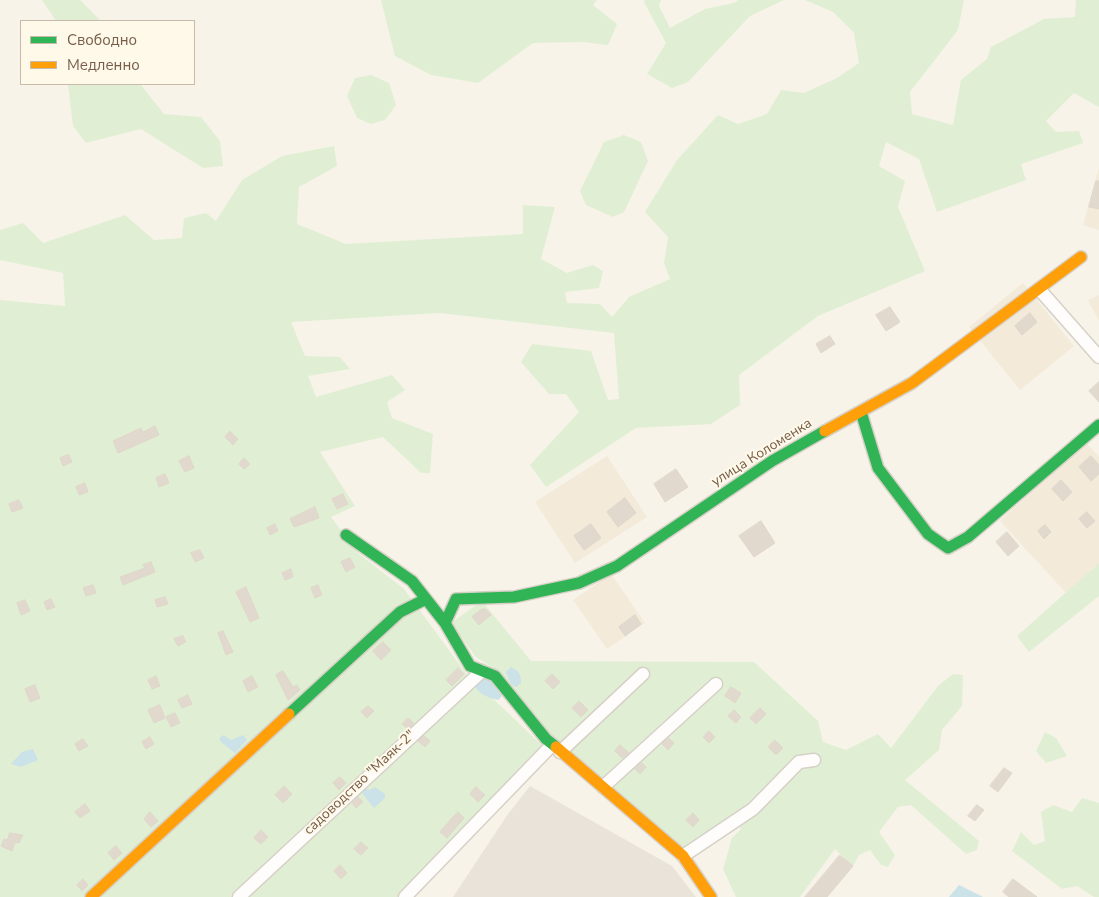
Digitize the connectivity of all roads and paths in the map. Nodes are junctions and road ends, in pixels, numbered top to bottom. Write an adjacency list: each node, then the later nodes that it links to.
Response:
1 (1081, 257): 2 (street, улица Коломенка)
2 (1039, 289): 3 (street); 4 (street, улица Коломенка)
3 (1099, 357)
4 (861, 412): 5 (street); 8 (street, улица Коломенка)
5 (1099, 425)
6 (346, 535): 7 (street)
7 (426, 599): 8 (street); 16 (street)
8 (445, 623): 9 (street)
9 (482, 671): 12 (street); 17 (street, садоводство "Маяк-2")
10 (643, 674): 12 (street)
11 (716, 684): 14 (street)
12 (556, 748): 14 (street); 18 (street)
13 (814, 760): 15 (street)
14 (603, 787): 15 (street)
15 (683, 856): 19 (street)
16 (91, 897)
17 (239, 897)
18 (405, 897)
19 (711, 897)

